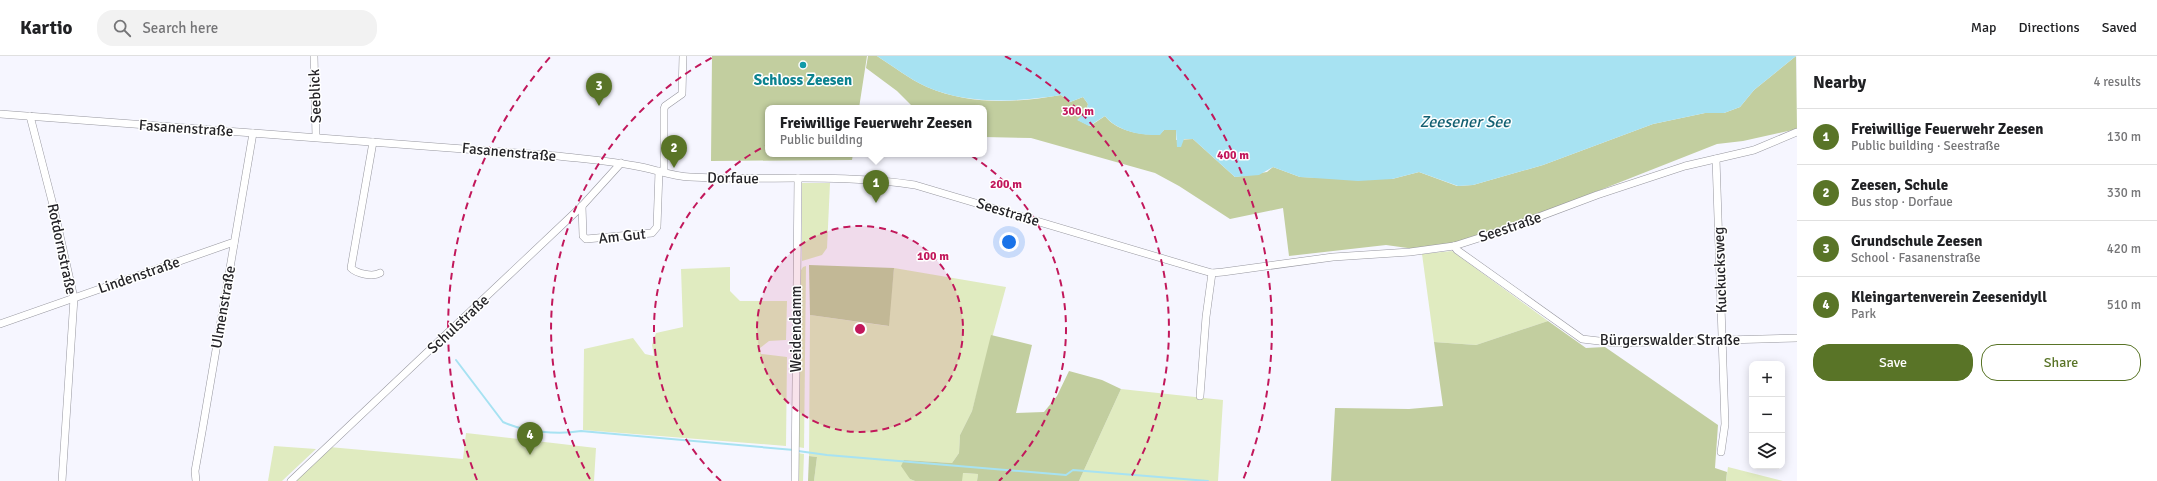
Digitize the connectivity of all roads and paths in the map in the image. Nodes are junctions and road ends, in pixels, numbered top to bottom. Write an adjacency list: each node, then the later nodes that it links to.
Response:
1 (314, 56): 7 (street, Seeblick)
2 (683, 56): 11 (street)
3 (0, 114): 4 (street, Fasanenstraße)
4 (30, 116): 6 (street, Fasanenstraße); 18 (street, Rotdornstraße)
5 (1797, 132): 9 (street, Seestraße)
6 (253, 133): 7 (street, Fasanenstraße); 14 (street, Ulmenstraße)
7 (316, 137): 8 (street, Fasanenstraße)
8 (373, 142): 10 (street, Fasanenstraße); 17 (street)
9 (1716, 159): 15 (street, Seestraße); 21 (street, Kuckucksweg)
10 (621, 163): 11 (street, Dorfaue); 13 (street, Schulstraße)
11 (662, 172): 12 (street, Dorfaue); 13 (street, Am Gut)
12 (798, 178): 16 (street, Seestraße); 27 (street, Weidendamm)
13 (582, 206): 26 (street, Schulstraße)
14 (234, 243): 18 (street, Lindenstraße); 25 (street, Ulmenstraße)
15 (1454, 246): 16 (street, Seestraße); 21 (street, Bürgerswalder Straße)
16 (1212, 272): 22 (street)
17 (380, 273)
18 (74, 298): 19 (street, Lindenstraße); 24 (street, Rotdornstraße)
19 (0, 324)
20 (1797, 338): 21 (street, Bürgerswalder Straße)
21 (1723, 340): 23 (street, Kuckucksweg)
22 (1200, 396)
23 (1721, 452)
24 (62, 481)
25 (196, 481)
26 (291, 481)
27 (795, 481)

